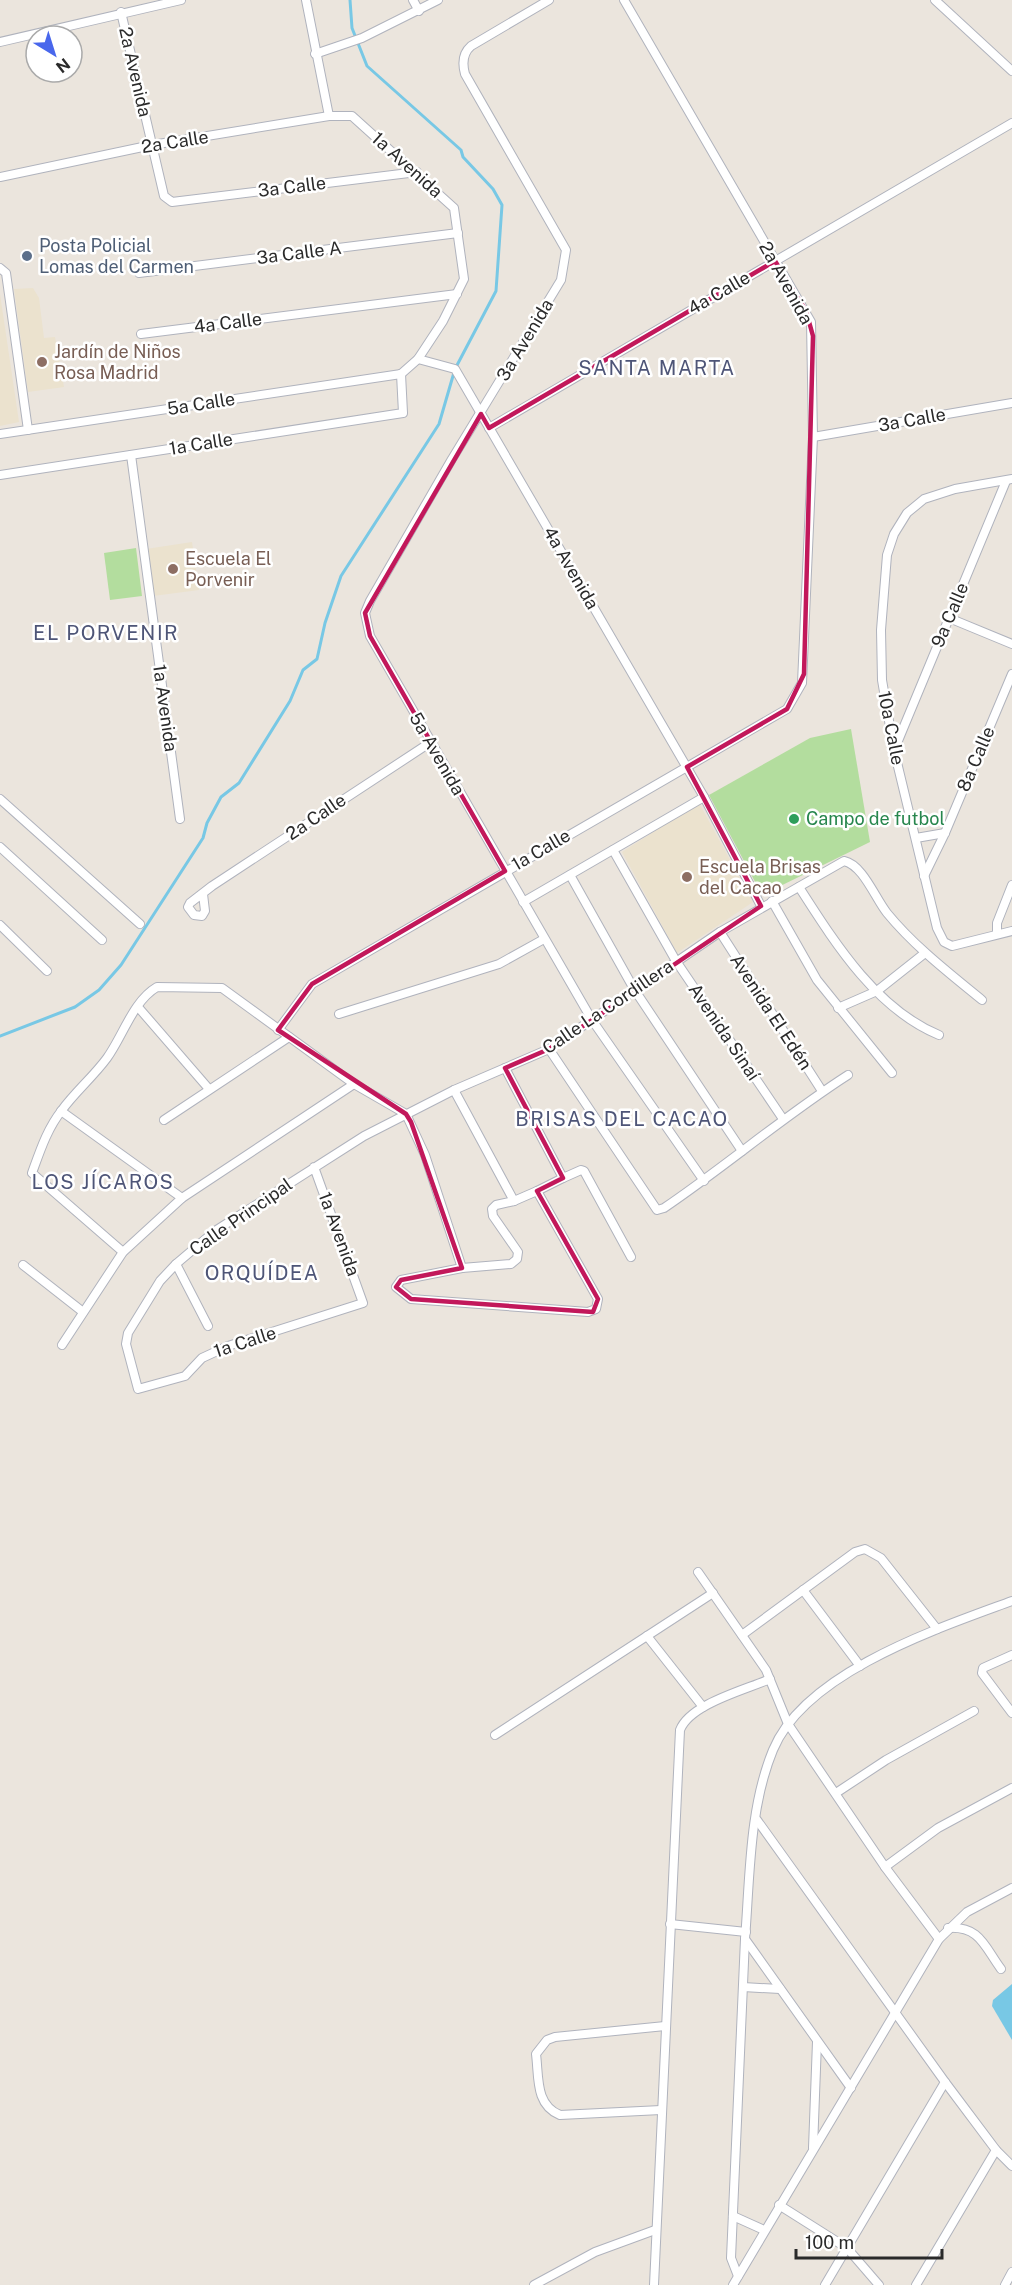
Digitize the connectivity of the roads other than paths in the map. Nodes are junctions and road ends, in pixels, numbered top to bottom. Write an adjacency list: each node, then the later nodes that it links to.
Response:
1 (181, 0): 9 (street)
2 (306, 0): 11 (street)
3 (413, 0): 8 (street)
4 (438, 0): 8 (street)
5 (549, 0): 29 (street, 3a Avenida)
6 (624, 0): 21 (street, 2a Avenida)
7 (935, 0): 12 (street)
8 (419, 11): 11 (street)
9 (121, 12): 10 (street); 16 (street, 2a Avenida)
10 (0, 42)
11 (315, 54): 13 (street)
12 (1012, 71)
13 (329, 116): 14 (street, 2a Calle); 16 (street, 2a Calle)
14 (352, 116): 17 (street, 1a Avenida)
15 (1012, 123): 21 (street, 4a Calle)
16 (152, 145): 18 (street, 2a Calle); 19 (street, 2a Avenida)
17 (417, 172): 19 (street, 3a Calle); 20 (street, 1a Avenida)
18 (0, 177)
19 (168, 200)
20 (458, 233): 23 (street, 3a Calle A); 24 (street, 1a Avenida)
21 (775, 261): 30 (street, 4a Calle); 33 (street, 2a Avenida)
22 (0, 268): 31 (street)
23 (139, 273)
24 (457, 294): 25 (street, 4a Calle); 26 (street, 1a Avenida)
25 (141, 334)
26 (418, 359): 27 (street, 1a Avenida); 29 (street, 4a Avenida)
27 (401, 374): 31 (street, 5a Calle); 34 (street, 1a Calle)
28 (1012, 403): 33 (street, 3a Calle)
29 (481, 414): 30 (street, 4a Avenida); 38 (street, 3a Avenida)
30 (489, 428): 44 (street, 4a Avenida)
31 (28, 430): 32 (street, 5a Calle)
32 (0, 434)
33 (813, 437): 40 (street, 2a Avenida)
34 (131, 455): 35 (street, 1a Calle); 47 (street, 1a Avenida)
35 (0, 475)
36 (1009, 480): 37 (street, 9a Calle); 43 (street, 10a Calle)
37 (949, 618): 39 (street); 43 (street, 9a Calle)
38 (370, 636): 42 (street, 5a Avenida)
39 (1012, 644)
40 (804, 674): 44 (street, 1a Calle)
41 (1012, 674): 48 (street, 8a Calle)
42 (431, 742): 52 (street, 5a Avenida); 57 (street, 2a Calle)
43 (894, 750): 49 (street, 10a Calle)
44 (687, 767): 45 (street, 4a Avenida); 52 (street, 1a Calle)
45 (704, 797): 51 (street); 60 (street, 4a Avenida)
46 (0, 799): 61 (street)
47 (180, 819)
48 (945, 833): 49 (street); 54 (street, 8a Calle)
49 (916, 838): 54 (street, 10a Calle)
50 (0, 847): 67 (street)
51 (613, 850): 53 (street); 69 (street, Avenida Sinaí)
52 (505, 871): 59 (street, 5a Avenida); 78 (street, 1a Calle)
53 (570, 875): 59 (street); 71 (street)
54 (924, 876): 65 (street, 10a Calle)
55 (1012, 885): 65 (street)
56 (799, 887): 58 (street, Calle La Cordillera); 68 (street, Calle La Cordillera); 72 (street)
57 (203, 894)
58 (772, 901): 60 (street, Calle La Cordillera); 75 (street)
59 (523, 902): 66 (street, 5a Avenida)
60 (761, 906): 64 (street, Calle La Cordillera)
61 (140, 924)
62 (0, 925): 70 (street)
63 (1012, 931): 65 (street)
64 (720, 932): 69 (street, Calle La Cordillera); 88 (street, Avenida El Edén)
65 (997, 934)
66 (544, 939): 76 (street); 77 (street, 5a Avenida)
67 (102, 940)
68 (925, 953): 72 (street); 73 (street)
69 (676, 961): 71 (street, Calle La Cordillera); 91 (street, Avenida Sinaí)
70 (47, 971)
71 (634, 988): 77 (street, Calle La Cordillera); 94 (street)
72 (877, 991): 75 (street); 79 (street)
73 (982, 1000)
74 (138, 1006): 78 (street); 86 (street); 89 (street)
75 (838, 1008): 83 (street)
76 (339, 1014)
77 (592, 1020): 81 (street, Calle La Cordillera); 97 (street, 5a Avenida)
78 (278, 1030): 80 (street)
79 (939, 1035)
80 (289, 1037): 85 (street); 86 (street)
81 (549, 1049): 82 (street, Calle La Cordillera); 97 (street)
82 (505, 1068): 87 (street, Calle La Cordillera); 96 (street)
83 (892, 1073)
84 (848, 1075): 88 (street)
85 (354, 1084): 90 (street); 99 (street)
86 (209, 1089): 92 (street)
87 (454, 1090): 90 (street, Calle La Cordillera); 100 (street)
88 (822, 1091): 91 (street)
89 (61, 1111): 99 (street); 101 (street)
90 (406, 1114): 93 (street, Calle La Cordillera); 105 (street)
91 (783, 1119): 94 (street)
92 (164, 1120)
93 (364, 1136): 95 (street, Calle Principal)
94 (742, 1151): 97 (street)
95 (314, 1167): 103 (street, Calle Principal); 106 (street, 1a Avenida)
96 (563, 1178): 98 (street); 102 (street)
97 (704, 1181)
98 (537, 1191): 100 (street); 105 (street)
99 (182, 1198): 101 (street)
100 (514, 1201): 105 (street)
101 (123, 1252): 107 (street)
102 (632, 1257)
103 (176, 1264): 108 (street); 110 (street, Calle Principal)
104 (22, 1265): 107 (street)
105 (462, 1268)
106 (363, 1303): 110 (street, 1a Calle)
107 (83, 1312): 109 (street)
108 (208, 1326)
109 (62, 1345)
110 (135, 1386)
111 (698, 1572): 113 (street)
112 (803, 1590): 115 (street); 116 (street); 119 (street)
113 (712, 1593): 116 (street); 117 (street)
114 (1012, 1601): 115 (street)
115 (937, 1629): 119 (street)
116 (742, 1635): 120 (street)
117 (647, 1636): 121 (street); 125 (street)
118 (1012, 1655): 123 (street)
119 (860, 1666): 124 (street)
120 (770, 1679): 121 (street); 124 (street)
121 (703, 1707): 131 (street)
122 (974, 1711): 127 (street)
123 (1012, 1713)
124 (788, 1724): 127 (street); 128 (street)
125 (495, 1735)
126 (1012, 1788): 129 (street)
127 (836, 1793): 129 (street)
128 (757, 1820): 133 (street); 138 (street)
129 (885, 1867): 134 (street)
130 (1012, 1888): 132 (street)
131 (670, 1924): 133 (street); 139 (street)
132 (948, 1928): 134 (street); 135 (street)
133 (746, 1935): 136 (street); 137 (street)
134 (939, 1939): 138 (street)
135 (1001, 1969)
136 (743, 1987): 137 (street); 148 (street)
137 (780, 1989): 140 (street)
138 (895, 2014): 141 (street); 142 (street)
139 (665, 2026): 143 (street); 143 (street)
140 (817, 2042): 142 (street); 144 (street)
141 (945, 2082): 145 (street); 151 (street)
142 (851, 2088): 144 (street)
143 (661, 2110): 149 (street)
144 (813, 2150): 147 (street)
145 (996, 2150): 146 (street); 159 (street)
146 (1012, 2166)
147 (779, 2205): 150 (street); 151 (street)
148 (733, 2216): 150 (street); 153 (street)
149 (655, 2230): 154 (street); 155 (street)
150 (765, 2230): 153 (street)
151 (847, 2248): 157 (street); 158 (street)
152 (1012, 2272): 160 (street)
153 (738, 2276): 156 (street)
154 (534, 2285)
155 (654, 2285)
156 (733, 2285)
157 (825, 2285)
158 (879, 2285)
159 (916, 2285)
160 (1005, 2285)

